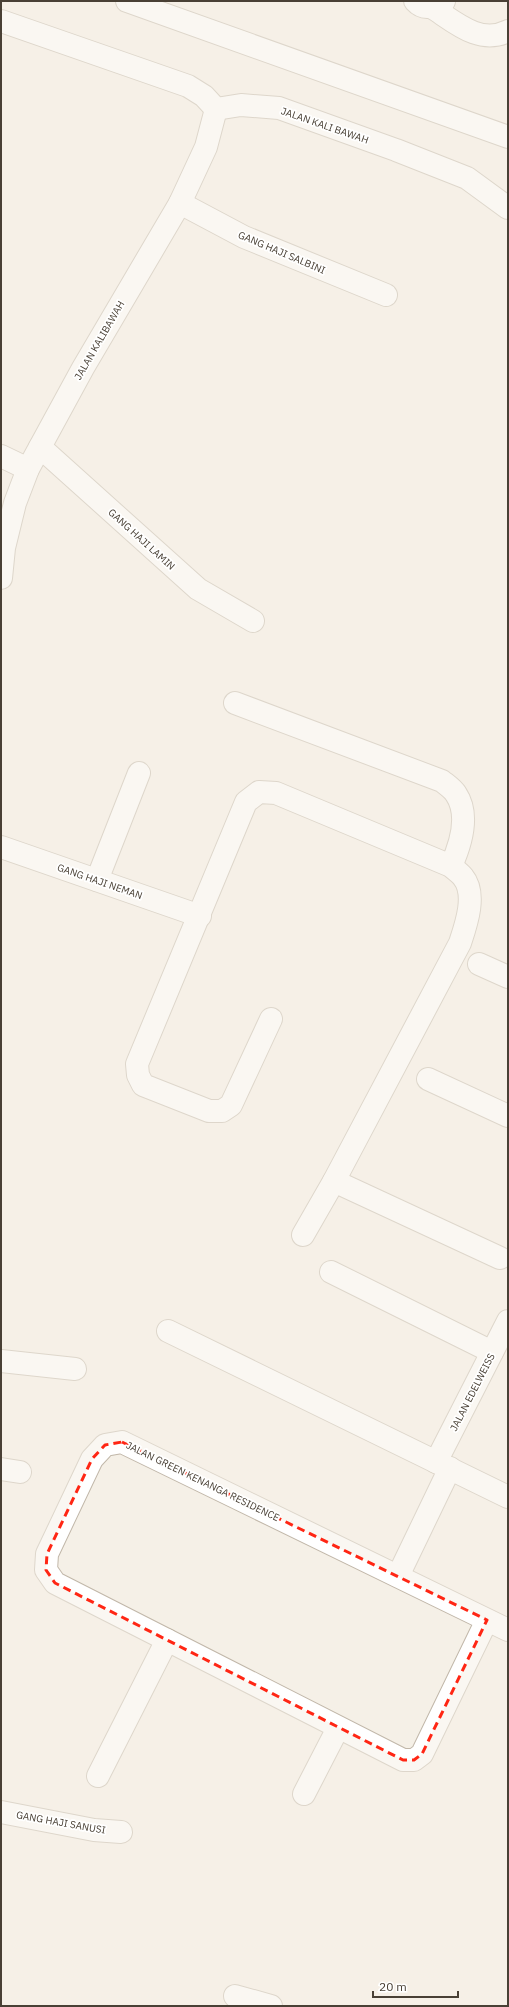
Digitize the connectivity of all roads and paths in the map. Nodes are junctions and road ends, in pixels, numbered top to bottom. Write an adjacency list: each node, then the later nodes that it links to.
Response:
1 (127, 1): 6 (street)
2 (431, 3): 4 (street)
3 (1, 21): 5 (street)
4 (508, 31)
5 (216, 109): 7 (street, JALAN KALIBAWAH); 8 (street, JALAN KALI BAWAH)
6 (508, 138)
7 (180, 203): 9 (street, GANG HAJI SALBINI); 10 (street, JALAN KALIBAWAH)
8 (508, 208)
9 (386, 295)
10 (40, 447): 12 (street, JALAN KALIBAWAH); 14 (street, GANG HAJI LAMIN)
11 (1, 456): 12 (street)
12 (28, 469): 13 (street, JALAN KALIBAWAH)
13 (1, 578)
14 (253, 621)
15 (235, 703): 18 (street)
16 (139, 773): 19 (street)
17 (1, 847): 19 (street, GANG HAJI NEMAN)
18 (451, 866): 20 (street); 26 (street)
19 (97, 880): 20 (street, GANG HAJI NEMAN)
20 (200, 916): 23 (street)
21 (478, 964): 22 (street)
22 (508, 977)
23 (271, 1019)
24 (428, 1079): 25 (street)
25 (508, 1116)
26 (334, 1181): 27 (street); 28 (street)
27 (303, 1235)
28 (500, 1258)
29 (331, 1272): 32 (street)
30 (508, 1321): 32 (street, JALAN EDELWEISS)
31 (168, 1331): 35 (street)
32 (492, 1352): 35 (street, JALAN EDELWEISS)
33 (1, 1361): 34 (street)
34 (75, 1369)
35 (443, 1465): 36 (street); 37 (street, JALAN EDELWEISS)
36 (508, 1497)
37 (398, 1576): 38 (street, JALAN GREEN KENANGA RESIDENCE); 40 (street, JALAN GREEN KENANGA RESIDENCE)
38 (487, 1620): 39 (street, JALAN GREEN KENANGA RESIDENCE); 41 (street, JALAN GREEN KENANGA RESIDENCE)
39 (508, 1630)
40 (167, 1640): 41 (street, JALAN GREEN KENANGA RESIDENCE); 42 (street)
41 (338, 1728): 43 (street)
42 (98, 1776)
43 (304, 1794)
44 (1, 1812): 45 (street, GANG HAJI SANUSI)
45 (121, 1832)
46 (235, 1996): 47 (street)
47 (271, 2006)

